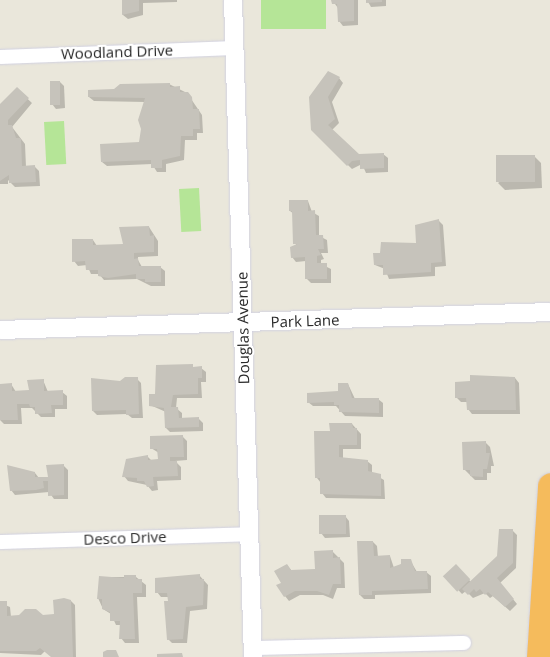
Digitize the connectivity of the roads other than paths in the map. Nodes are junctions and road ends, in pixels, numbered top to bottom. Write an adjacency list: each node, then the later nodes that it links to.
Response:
1 (233, 0): 2 (street, Douglas Avenue)
2 (234, 48): 3 (street, Woodland Drive); 5 (street, Douglas Avenue)
3 (0, 57)
4 (550, 312): 5 (street, Park Lane)
5 (242, 323): 6 (street, Park Lane); 8 (street, Douglas Avenue)
6 (0, 330)
7 (550, 485): 12 (highway)
8 (249, 534): 9 (street, Desco Drive); 11 (street, Douglas Avenue)
9 (0, 542)
10 (464, 643): 11 (street)
11 (253, 653)
12 (539, 657)

